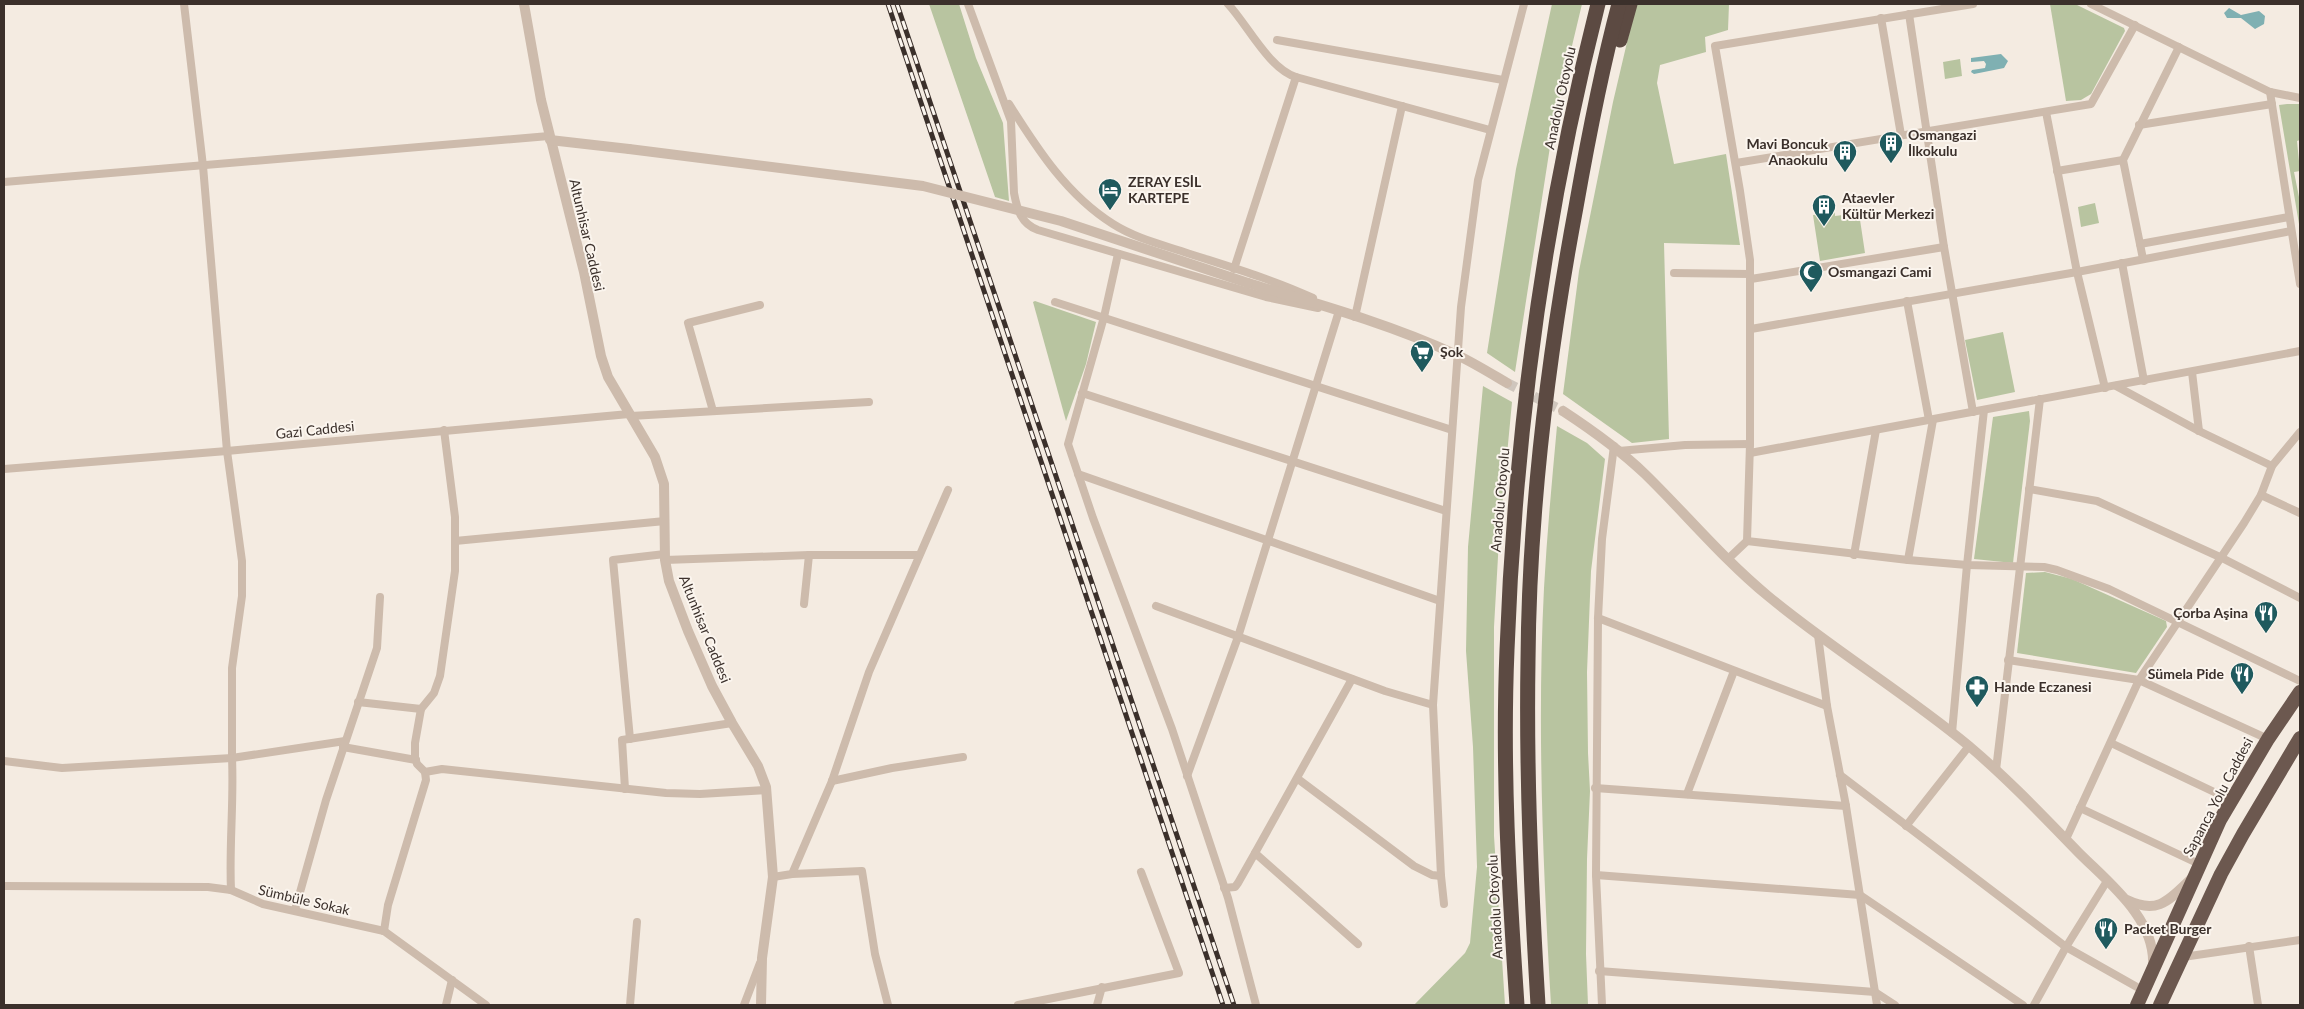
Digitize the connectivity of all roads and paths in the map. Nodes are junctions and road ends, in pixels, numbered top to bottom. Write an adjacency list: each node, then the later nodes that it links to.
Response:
1 (184, 4): 31 (street)
2 (524, 4): 28 (street, Altunhisar Caddesi)
3 (968, 4): 19 (street)
4 (1228, 4): 16 (street)
5 (1524, 4): 17 (street)
6 (1598, 4): 188 (highway, Anadolu Otoyolu)
7 (1619, 4): 32 (highway)
8 (1630, 4): 32 (highway)
9 (1973, 4): 11 (street)
10 (2091, 4): 13 (street)
11 (1909, 14): 12 (street); 26 (street)
12 (1881, 18): 27 (street); 30 (street)
13 (2135, 26): 15 (street); 23 (street)
14 (1277, 40): 17 (street)
15 (2179, 47): 18 (street); 24 (street)
16 (1296, 77): 22 (street); 42 (street)
17 (1503, 80): 25 (street)
18 (2270, 92): 20 (street); 21 (street)
19 (1003, 94): 39 (street); 42 (street)
20 (2300, 98)
21 (2272, 104): 24 (street); 35 (street)
22 (1402, 106): 25 (street); 52 (street)
23 (2046, 112): 26 (street); 33 (street)
24 (2138, 126): 29 (street)
25 (1490, 130): 56 (street)
26 (1928, 130): 27 (street); 38 (street)
27 (1901, 134): 30 (street)
28 (549, 138): 31 (street); 51 (street, bridge); 70 (street, Altunhisar Caddesi)
29 (2124, 160): 33 (street); 37 (street)
30 (1736, 163): 45 (street)
31 (203, 166): 34 (street); 79 (street)
32 (1583, 169): 189 (highway)
33 (2057, 171): 44 (street)
34 (4, 182)
35 (2289, 217): 36 (street); 37 (street)
36 (2291, 230): 40 (street); 46 (street)
37 (2140, 244): 40 (street)
38 (1944, 247): 45 (street); 47 (street)
39 (1118, 254): 51 (street); 53 (street)
40 (2143, 259): 41 (street)
41 (2122, 263): 44 (street); 59 (street)
42 (1234, 269): 51 (street)
43 (1674, 272): 45 (street)
44 (2077, 272): 47 (street); 62 (street)
45 (1751, 277): 54 (street)
46 (2300, 284)
47 (1952, 294): 48 (street); 69 (street)
48 (1907, 301): 54 (street); 71 (street)
49 (1055, 302): 53 (street)
50 (760, 305): 67 (street)
51 (1339, 311): 52 (street); 60 (street)
52 (1355, 316): 56 (street)
53 (1104, 317): 60 (street); 63 (street)
54 (1751, 329): 77 (street)
55 (2300, 351): 57 (street)
56 (1457, 355): 58 (street); 73 (street)
57 (2192, 372): 59 (street); 75 (street)
58 (1507, 382)
59 (2144, 382): 61 (street)
60 (1316, 386): 73 (street); 81 (street)
61 (2116, 386): 62 (street); 75 (street)
62 (2105, 388): 64 (street)
63 (1082, 394): 81 (street); 84 (street)
64 (2040, 399): 66 (street); 85 (street)
65 (869, 402): 67 (street, Gazi Caddesi)
66 (1984, 410): 69 (street); 101 (street)
67 (713, 411): 70 (street, Gazi Caddesi)
68 (1563, 411): 78 (street)
69 (1973, 412): 71 (street)
70 (630, 415): 72 (street, Gazi Caddesi); 90 (street, Altunhisar Caddesi)
71 (1931, 420): 74 (street); 100 (street)
72 (444, 430): 79 (street, Gazi Caddesi); 92 (street)
73 (1452, 430): 88 (street)
74 (1876, 430): 80 (street); 94 (street)
75 (2199, 431): 82 (street)
76 (2300, 432): 82 (street)
77 (1750, 444): 78 (street); 80 (street)
78 (1616, 449): 99 (street); 108 (street)
79 (227, 451): 83 (street, Gazi Caddesi); 131 (street)
80 (1750, 453): 93 (street)
81 (1292, 461): 88 (street); 91 (street)
82 (2272, 466): 87 (street)
83 (4, 469)
84 (1078, 474): 91 (street); 136 (street)
85 (2029, 489): 98 (street); 102 (street)
86 (948, 490): 96 (street)
87 (2261, 495): 89 (street); 98 (street)
88 (1446, 511): 105 (street)
89 (2300, 513)
90 (665, 521): 92 (street); 97 (street, Altunhisar Caddesi)
91 (1268, 540): 105 (street); 111 (street)
92 (456, 541): 121 (street)
93 (1747, 541): 94 (street); 99 (street)
94 (1854, 554): 100 (street)
95 (808, 555): 96 (street); 97 (street); 106 (street)
96 (920, 555): 139 (street)
97 (665, 557): 122 (street, Altunhisar Caddesi); 125 (street)
98 (2222, 558): 104 (street); 109 (street)
99 (1728, 559): 110 (street)
100 (1908, 560): 101 (street)
101 (1966, 565): 102 (street); 123 (street)
102 (2020, 567): 109 (street); 112 (street)
103 (380, 597): 118 (street)
104 (2300, 598)
105 (1440, 601): 119 (street)
106 (804, 604)
107 (1156, 606): 111 (street)
108 (1598, 618): 113 (street); 140 (street)
109 (2178, 623): 115 (street); 116 (street)
110 (1818, 635): 120 (street); 123 (street)
111 (1238, 637): 114 (street); 136 (street)
112 (2008, 660): 115 (street); 134 (street)
113 (1734, 670): 120 (street); 143 (street)
114 (1352, 679): 119 (street); 138 (street)
115 (2139, 680): 126 (street); 128 (street)
116 (2300, 681)
117 (2300, 691): 128 (highway, Sapanca Yolu Caddesi)
118 (358, 702): 121 (street); 127 (street)
119 (1433, 705): 154 (street)
120 (1827, 706): 137 (street)
121 (421, 708): 132 (street)
122 (732, 723): 125 (street); 142 (street, Altunhisar Caddesi)
123 (1952, 733): 129 (street)
124 (2300, 738): 170 (highway)
125 (630, 739): 141 (street)
126 (2111, 743): 144 (street); 146 (street)
127 (344, 744): 131 (street); 132 (street); 163 (street)
128 (2264, 744): 144 (highway, Sapanca Yolu Caddesi)
129 (1969, 746): 134 (street); 147 (street)
130 (963, 757): 139 (street)
131 (232, 758): 133 (street); 159 (street)
132 (416, 760): 135 (street)
133 (4, 761)
134 (1996, 770): 148 (street)
135 (425, 772): 141 (street); 165 (street)
136 (1188, 776): 158 (street)
137 (1840, 776): 145 (street); 147 (street)
138 (1298, 779): 149 (street); 154 (street)
139 (832, 781): 152 (street)
140 (1596, 788): 143 (street); 153 (street)
141 (625, 789): 142 (street)
142 (766, 790): 155 (street, Altunhisar Caddesi)
143 (1687, 794): 145 (street)
144 (2232, 800): 150 (highway, Sapanca Yolu Caddesi)
145 (1846, 806): 160 (street)
146 (2080, 808): 148 (street); 150 (street)
147 (1906, 826): 169 (street)
148 (2066, 839): 156 (street)
149 (1255, 853): 158 (street); 167 (street)
150 (2196, 870): 161 (street); 173 (highway, Sapanca Yolu Caddesi)
151 (1140, 872): 175 (street)
152 (792, 874): 155 (street); 184 (street)
153 (1596, 875): 160 (street); 172 (street)
154 (1441, 876): 162 (street)
155 (773, 877): 171 (street, Altunhisar Caddesi)
156 (2107, 882): 161 (street); 169 (street)
157 (4, 886): 159 (street, Sümbüle Sokak)
158 (1224, 888): 187 (street)
159 (231, 890): 163 (street, Sümbüle Sokak)
160 (1860, 895): 177 (street); 193 (street)
161 (2124, 898): 173 (street)
162 (1444, 904)
163 (295, 910): 165 (street, Sümbüle Sokak)
164 (637, 922): 181 (street)
165 (384, 931): 174 (street, Sümbüle Sokak)
166 (2300, 940): 168 (street)
167 (1358, 944)
168 (2249, 946): 170 (street); 178 (street)
169 (2066, 947): 176 (street); 194 (street)
170 (2183, 957): 196 (highway)
171 (762, 958): 182 (street); 183 (street, Altunhisar Caddesi)
172 (1599, 971): 177 (street); 190 (street)
173 (2152, 972): 176 (highway, Sapanca Yolu Caddesi)
174 (452, 980): 179 (street); 180 (street, Sümbüle Sokak)
175 (1102, 987): 185 (street); 186 (street)
176 (2144, 991): 195 (highway, Sapanca Yolu Caddesi)
177 (1875, 992): 191 (street); 192 (street)
178 (2257, 1004)
179 (446, 1005)
180 (486, 1005)
181 (630, 1005)
182 (744, 1005)
183 (761, 1005)
184 (888, 1005)
185 (1018, 1005)
186 (1097, 1005)
187 (1256, 1005)
188 (1517, 1005)
189 (1538, 1005)
190 (1602, 1005)
191 (1877, 1005)
192 (1896, 1005)
193 (2023, 1005)
194 (2034, 1005)
195 (2137, 1005)
196 (2160, 1005)

